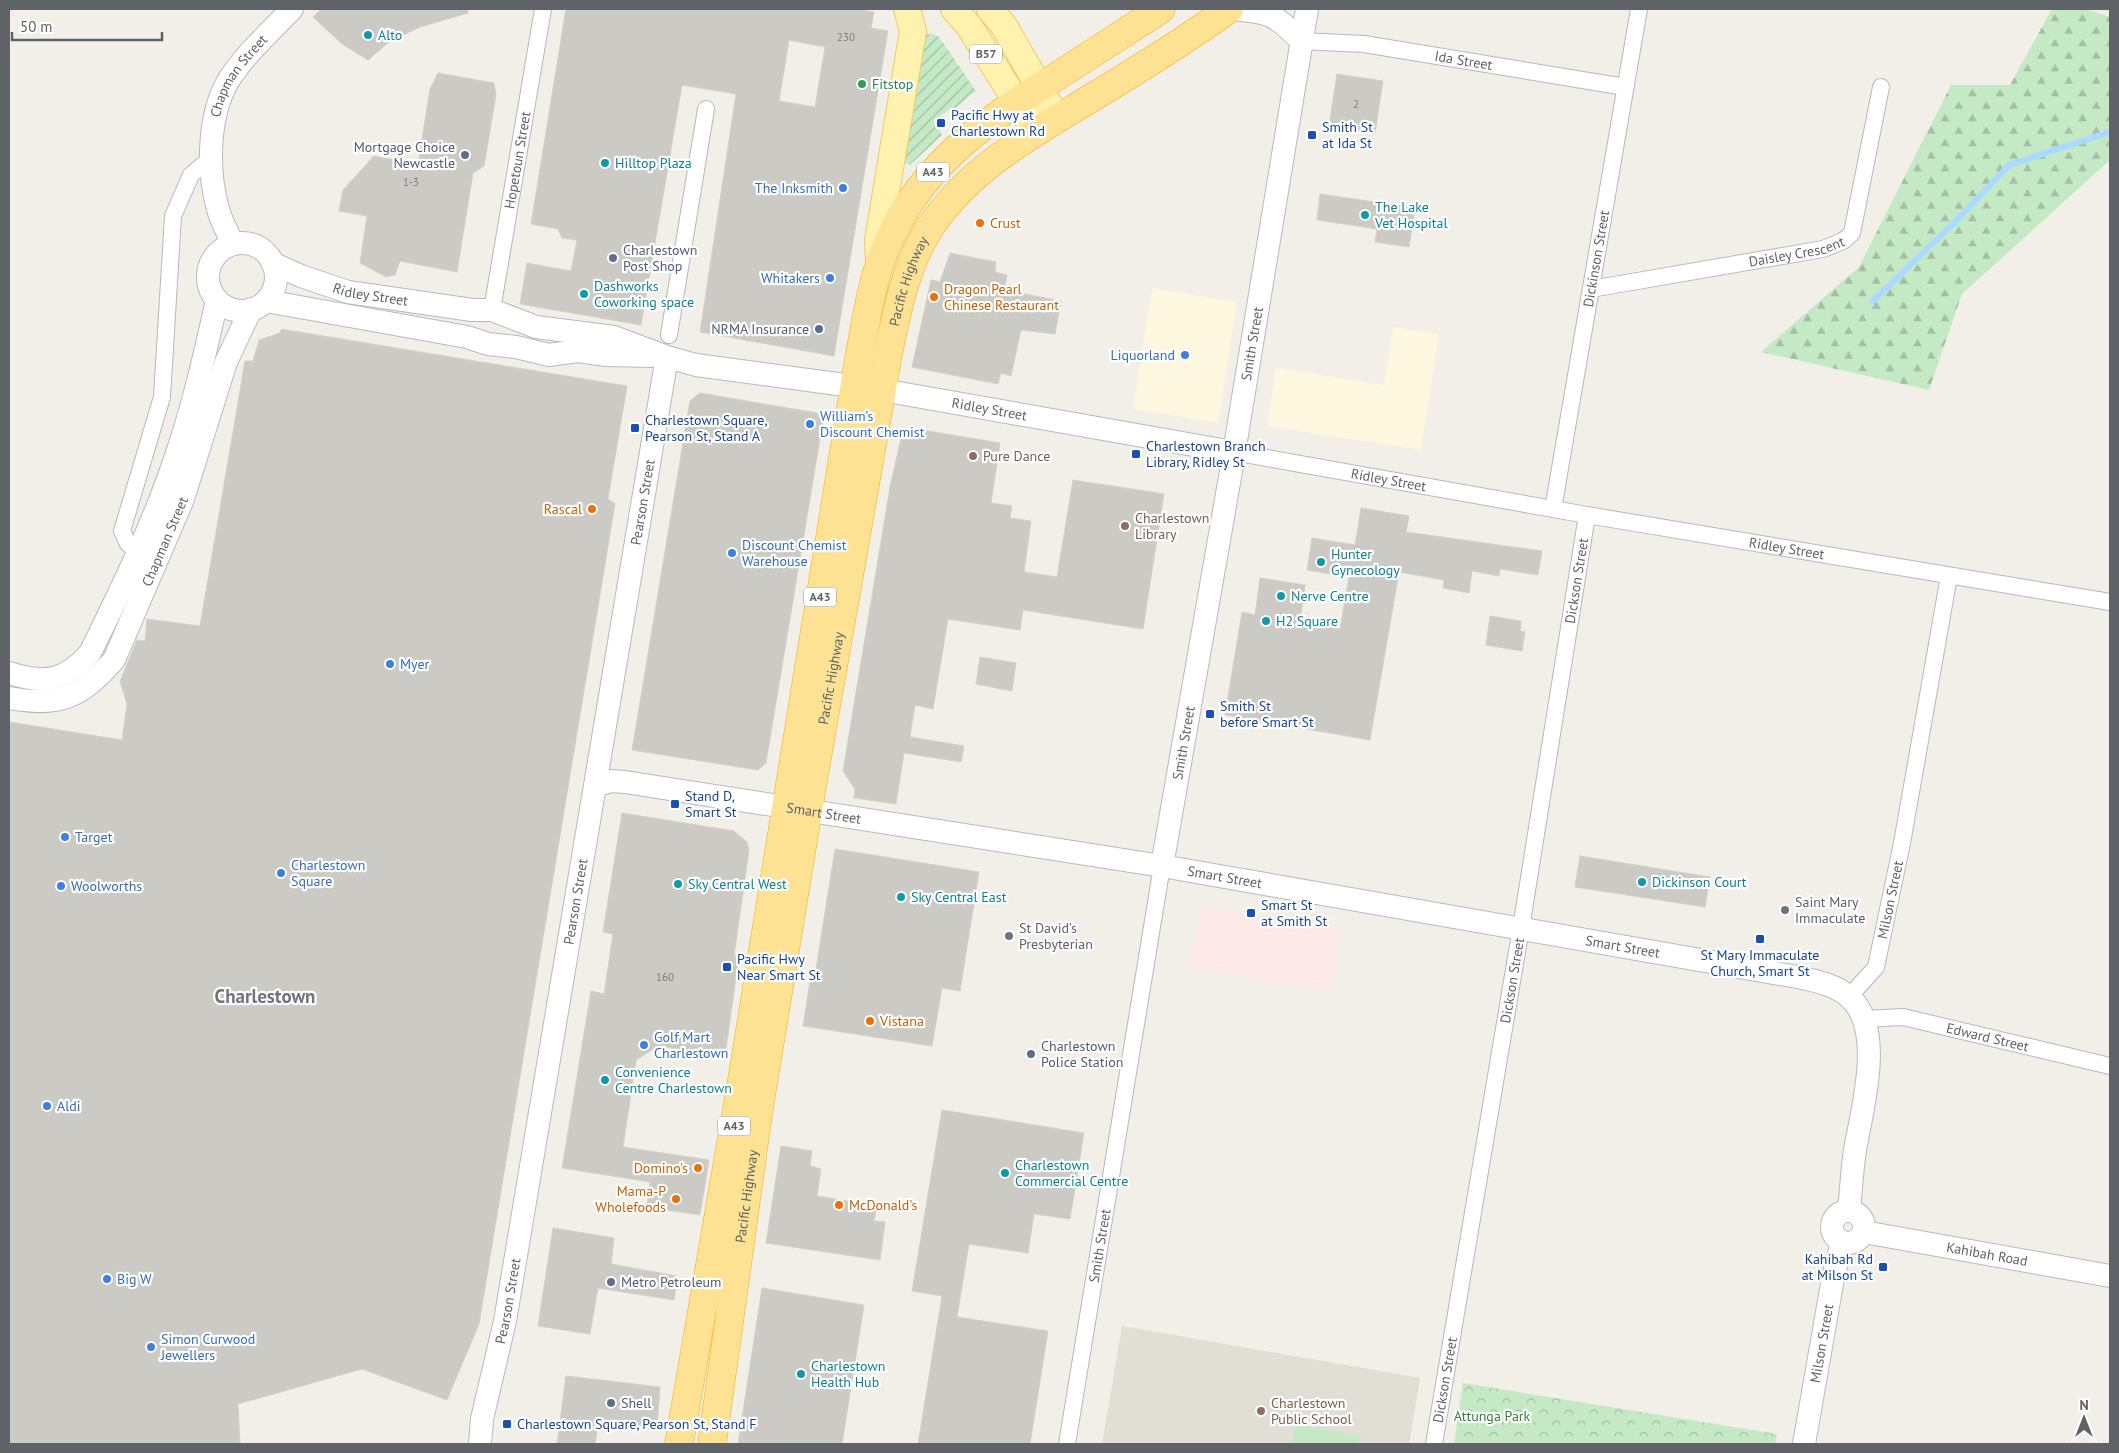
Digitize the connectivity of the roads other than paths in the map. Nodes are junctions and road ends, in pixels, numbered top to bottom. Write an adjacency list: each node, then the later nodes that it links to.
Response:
1 (292, 9): 17 (street, Chapman Street)
2 (543, 9): 24 (street, Hopetoun Street)
3 (907, 9): 20 (main road)
4 (954, 9): 14 (main road, B57)
5 (990, 9): 11 (main road, B57)
6 (1161, 9): 11 (highway, Pacific Highway / A43)
7 (1230, 9): 10 (street); 16 (highway, Pacific Highway / A43)
8 (1307, 9): 10 (street, Smith Street)
9 (1639, 9): 12 (street, Dickinson Street)
10 (1301, 41): 12 (street, Ida Street); 31 (street, Smith Street)
11 (1038, 86): 14 (highway, Pacific Highway / A43); 16 (main road, B57)
12 (1625, 87): 21 (street, Dickinson Street)
13 (1881, 87): 21 (street, Daisley Crescent)
14 (1016, 101): 16 (main road, B57); 20 (highway, Pacific Highway / A43)
15 (706, 109): 27 (street)
16 (1046, 124): 30 (highway, Pacific Highway / A43)
17 (212, 157): 18 (street, Chapman Street); 34 (street, Chapman Street)
18 (232, 244): 19 (street); 22 (street)
19 (272, 262): 23 (street); 24 (street, Ridley Street)
20 (879, 266): 29 (highway, Pacific Highway / A43)
21 (1591, 289): 32 (street, Dickinson Street)
22 (217, 300): 23 (street); 34 (street, Chapman Street)
23 (258, 305): 26 (street, Ridley Street); 38 (street, Chapman Street)
24 (482, 310): 25 (street, Ridley Street); 26 (street)
25 (554, 329): 27 (street, Ridley Street); 28 (street)
26 (466, 337): 28 (street, Ridley Street)
27 (668, 346): 28 (street, Ridley Street); 29 (street, Ridley Street); 39 (street, Pearson Street)
28 (549, 355)
29 (855, 386): 30 (street, Ridley Street); 40 (highway, Pacific Highway / A43)
30 (882, 390): 31 (street, Ridley Street); 40 (highway, Pacific Highway / A43)
31 (1233, 452): 32 (street, Ridley Street); 41 (street, Smith Street)
32 (1553, 509): 33 (street, Ridley Street)
33 (1587, 515): 35 (street, Ridley Street); 42 (street, Dickson Street)
34 (140, 550): 37 (street, Chapman Street)
35 (1948, 576): 36 (street, Ridley Street); 43 (street, Milson Street)
36 (2110, 602)
37 (9, 673)
38 (9, 698)
39 (595, 786): 40 (street, Smart Street); 50 (street, Pearson Street)
40 (797, 809): 41 (street, Smart Street); 51 (highway, Pacific Highway / A43); 52 (highway, Pacific Highway / A43)
41 (1162, 866): 42 (street, Smart Street); 53 (street, Smith Street)
42 (1521, 928): 43 (street, Smart Street); 54 (street, Dickson Street)
43 (1849, 997): 44 (street)
44 (1864, 1019): 45 (street, Edward Street); 46 (street)
45 (2110, 1066)
46 (1849, 1211): 47 (street); 48 (street)
47 (1864, 1232): 48 (street); 49 (street, Kahibah Road)
48 (1842, 1242): 55 (street, Milson Street)
49 (2110, 1276)
50 (480, 1444)
51 (679, 1444)
52 (712, 1444)
53 (1067, 1444)
54 (1434, 1444)
55 (1804, 1444)

